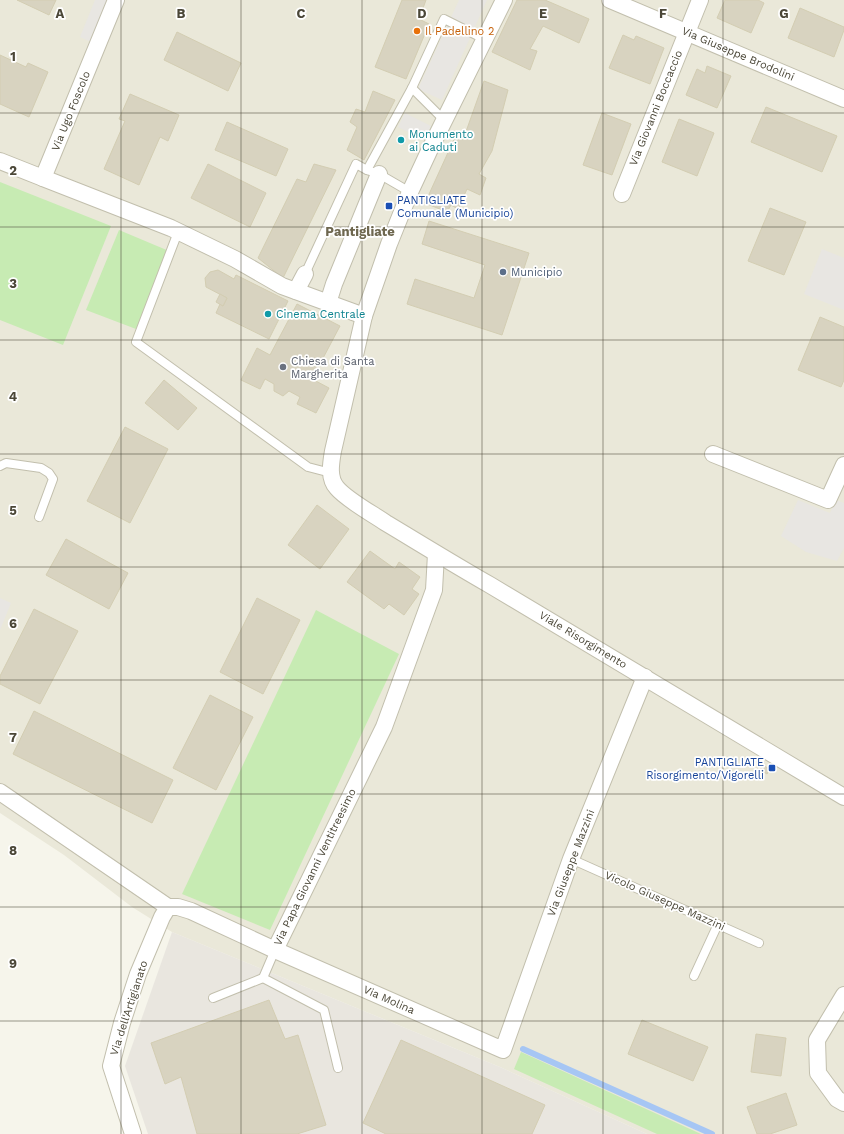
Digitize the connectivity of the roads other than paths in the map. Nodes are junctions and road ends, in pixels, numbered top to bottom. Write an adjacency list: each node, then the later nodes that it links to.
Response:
1 (116, 0): 12 (street, Via Ugo Foscolo)
2 (504, 0): 6 (street)
3 (610, 0): 5 (street, Via Giuseppe Brodolini)
4 (700, 0): 5 (street, Via Giovanni Boccaccio)
5 (687, 32): 8 (street, Via Giuseppe Brodolini); 14 (street, Via Giovanni Boccaccio)
6 (484, 39): 7 (lane); 9 (street)
7 (412, 88): 9 (lane); 11 (lane)
8 (844, 99)
9 (444, 120): 13 (street)
10 (0, 162): 12 (street)
11 (373, 172): 13 (lane); 16 (lane); 18 (street)
12 (43, 178): 15 (street)
13 (410, 192): 19 (street)
14 (622, 194)
15 (178, 232): 17 (street); 23 (lane)
16 (305, 274): 17 (street)
17 (296, 292): 18 (street)
18 (328, 303): 19 (street)
19 (364, 316): 23 (street)
20 (713, 454): 21 (street)
21 (844, 465)
22 (0, 466): 24 (lane)
23 (331, 473): 25 (street, Viale Risorgimento)
24 (39, 517)
25 (436, 554): 26 (street, Viale Risorgimento); 33 (street, Via Papa Giovanni Ventitreesimo)
26 (645, 677): 28 (street, Viale Risorgimento); 29 (street, Via Giuseppe Mazzini)
27 (0, 792): 30 (street, Via Papa Giovanni Ventitreesimo)
28 (844, 797)
29 (571, 859): 31 (lane, Vicolo Giuseppe Mazzini); 38 (street, Via Giuseppe Mazzini)
30 (168, 908): 33 (street, Via Papa Giovanni Ventitreesimo); 41 (street, Via dell'Artigianato)
31 (718, 924): 32 (lane, Vicolo Giuseppe Mazzini); 34 (lane)
32 (759, 943)
33 (275, 950): 35 (lane); 38 (street, Via Molina)
34 (694, 976)
35 (263, 978): 37 (lane); 39 (lane)
36 (844, 995): 40 (street)
37 (212, 998)
38 (503, 1050)
39 (338, 1068)
40 (844, 1103)
41 (133, 1134)

